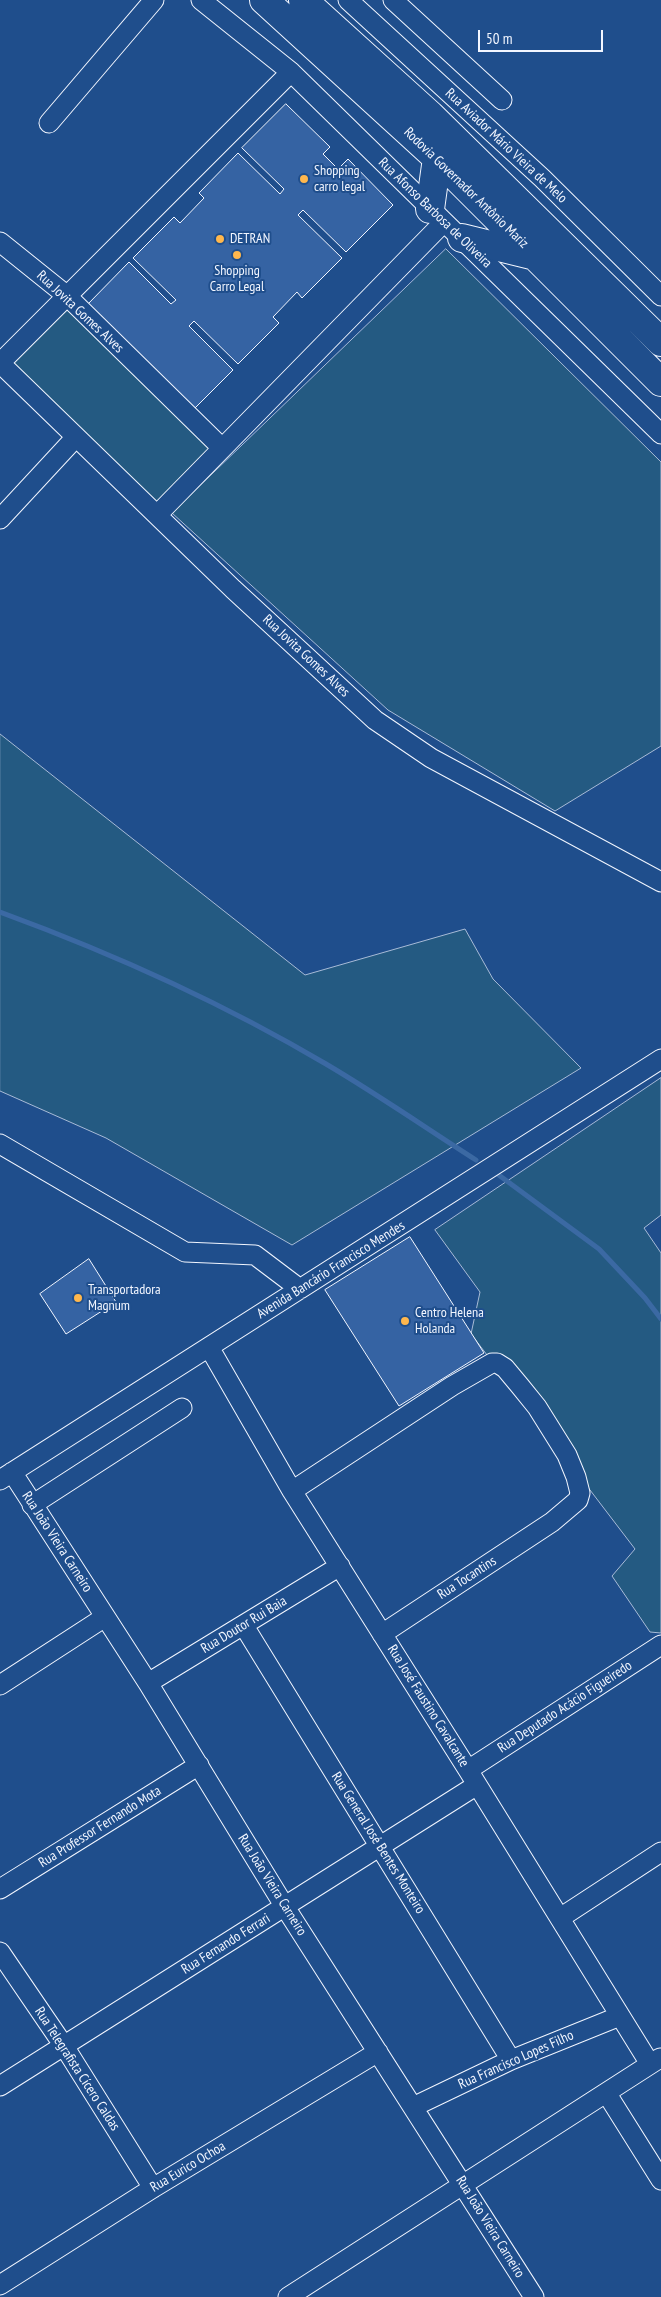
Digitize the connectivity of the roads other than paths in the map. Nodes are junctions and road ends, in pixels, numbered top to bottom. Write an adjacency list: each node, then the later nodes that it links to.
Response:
1 (154, 0): 9 (street)
2 (202, 0): 7 (street, Rua Afonso Barbosa de Oliveira)
3 (264, 0): 10 (highway, Rodovia Governador Antônio Mariz)
4 (304, 0): 16 (highway, Rodovia Governador Antônio Mariz)
5 (348, 0): 15 (street, Rua Aviador Mário Vieira de Melo)
6 (393, 0): 8 (street)
7 (291, 72): 11 (street, Rua Afonso Barbosa de Oliveira); 14 (street)
8 (502, 100)
9 (49, 123)
10 (437, 158): 11 (highway); 13 (highway, Rodovia Governador Antônio Mariz)
11 (446, 223): 13 (highway); 19 (street, Rua Afonso Barbosa de Oliveira); 21 (street)
12 (0, 242): 14 (street, Rua Jovita Gomes Alves)
13 (535, 256): 18 (highway, Rodovia Governador Antônio Mariz)
14 (66, 295): 17 (street); 21 (street, Rua Jovita Gomes Alves)
15 (661, 296)
16 (661, 342)
17 (0, 363): 20 (street, Rua Jovita Gomes Alves)
18 (661, 382)
19 (661, 434)
20 (76, 437): 22 (street, Rua Jovita Gomes Alves); 23 (street)
21 (222, 448): 22 (street)
22 (157, 515): 24 (street, Rua Jovita Gomes Alves)
23 (0, 519)
24 (661, 882)
25 (661, 1060): 27 (street, Avenida Bancário Francisco Mendes)
26 (0, 1144): 27 (street)
27 (300, 1289): 28 (street, Avenida Bancário Francisco Mendes)
28 (210, 1347): 30 (street, Avenida Bancário Francisco Mendes); 31 (street, Rua José Faustino Cavalcante)
29 (182, 1408): 32 (street)
30 (6, 1476): 32 (street, Rua João Vieira Carneiro)
31 (292, 1491): 33 (street, Rua José Faustino Cavalcante); 36 (street, Rua Tocantins)
32 (32, 1504): 34 (street, Rua João Vieira Carneiro)
33 (340, 1566): 35 (street, Rua Doutor Rui Baia); 36 (street, Rua José Faustino Cavalcante)
34 (105, 1617): 38 (street, Rua João Vieira Carneiro); 39 (street)
35 (244, 1626): 38 (street, Rua Doutor Rui Baia); 42 (street, Rua General José Bentes Monteiro)
36 (382, 1634): 41 (street, Rua José Faustino Cavalcante)
37 (661, 1645): 41 (street, Rua Deputado Acácio Figueiredo)
38 (148, 1683): 40 (street, Rua João Vieira Carneiro)
39 (0, 1685)
40 (199, 1765): 44 (street, Rua Professor Fernando Mota); 45 (street, Rua João Vieira Carneiro)
41 (473, 1777): 42 (street, Rua Fernando Ferrari); 46 (street, Rua José Faustino Cavalcante)
42 (381, 1847): 45 (street, Rua Fernando Ferrari); 51 (street, Rua General José Bentes Monteiro)
43 (661, 1852): 46 (street)
44 (0, 1889)
45 (285, 1907): 49 (street, Rua Fernando Ferrari); 50 (street, Rua João Vieira Carneiro)
46 (560, 1918): 48 (street, Rua José Faustino Cavalcante)
47 (0, 1952): 49 (street, Rua Telegrafista Cícero Caldas)
48 (620, 2016): 51 (street, Rua Francisco Lopes Filho); 52 (street, Rua José Faustino Cavalcante)
49 (64, 2046): 53 (street, Rua Fernando Ferrari); 58 (street, Rua Telegrafista Cícero Caldas)
50 (378, 2052): 55 (street, Rua João Vieira Carneiro); 58 (street, Rua Eurico Ochoa)
51 (511, 2060): 55 (street, Rua Francisco Lopes Filho)
52 (655, 2061): 54 (street)
53 (0, 2086)
54 (607, 2094): 56 (street); 57 (street)
55 (414, 2107): 57 (street, Rua João Vieira Carneiro)
56 (659, 2170)
57 (463, 2184): 60 (street); 61 (street, Rua João Vieira Carneiro)
58 (153, 2188): 59 (street, Rua Eurico Ochoa)
59 (0, 2285)
60 (288, 2297)
61 (534, 2297)

